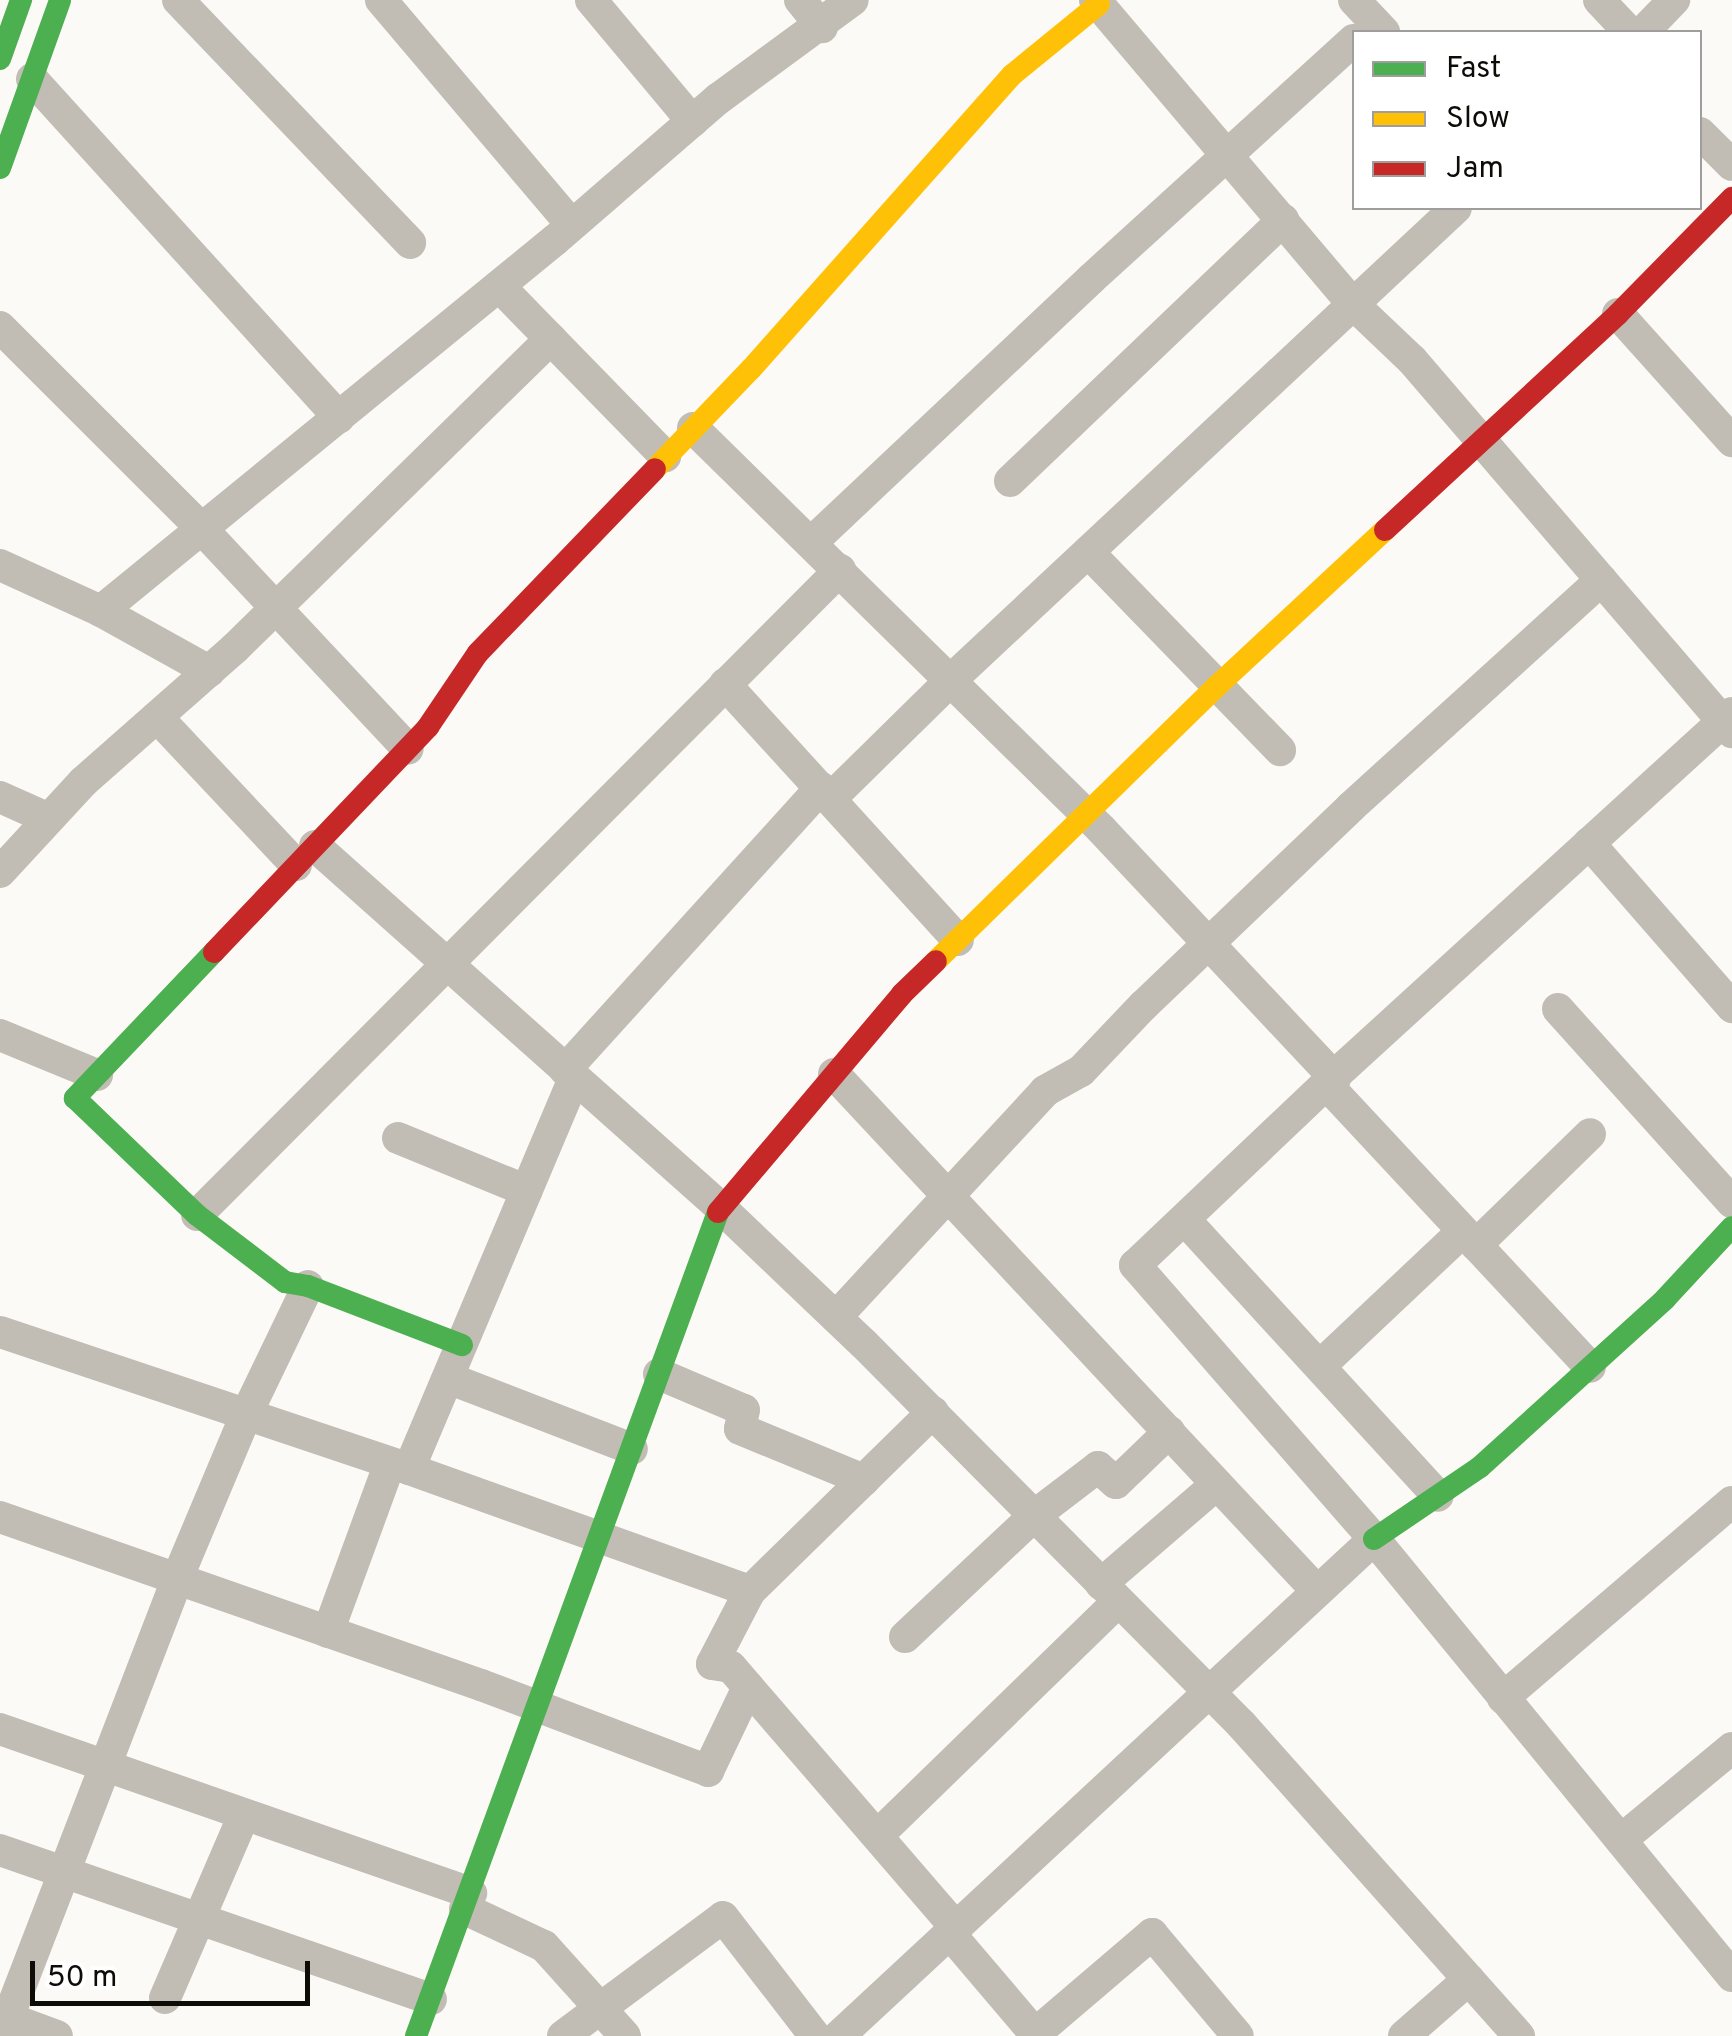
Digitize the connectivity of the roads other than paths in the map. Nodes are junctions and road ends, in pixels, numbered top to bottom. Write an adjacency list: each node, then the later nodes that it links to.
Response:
1 (20, 0): 15 (street)
2 (60, 0): 16 (street)
3 (178, 0): 26 (street)
4 (381, 0): 25 (street)
5 (591, 0): 17 (street)
6 (800, 0): 11 (street)
7 (853, 0): 11 (street)
8 (1598, 0): 12 (street)
9 (1674, 0): 13 (street)
10 (1097, 2): 19 (street); 33 (street)
11 (822, 27): 17 (street)
12 (1627, 30)
13 (1645, 30)
14 (1352, 38): 19 (street)
15 (0, 59)
16 (32, 79): 21 (street); 32 (street)
17 (692, 122): 25 (street)
18 (1702, 136): 20 (street)
19 (1230, 156): 24 (street); 39 (street)
20 (1732, 165)
21 (0, 168)
22 (1732, 198): 29 (street)
23 (1454, 210): 28 (street)
24 (1283, 220): 28 (street); 37 (street)
25 (572, 224): 27 (street)
26 (410, 243)
27 (499, 286): 31 (street); 32 (street)
28 (1354, 305): 35 (street); 40 (street)
29 (1618, 314): 34 (street); 35 (street)
30 (0, 327): 38 (street)
31 (552, 339): 36 (street); 44 (street)
32 (339, 417): 38 (street)
33 (693, 428): 36 (street); 39 (street)
34 (1732, 441)
35 (1483, 443): 43 (street); 49 (street)
36 (665, 456): 52 (street)
37 (1010, 481)
38 (202, 529): 44 (street); 45 (street)
39 (812, 542): 42 (street)
40 (1088, 552): 47 (street); 49 (street)
41 (0, 565): 45 (street)
42 (840, 570): 47 (street); 48 (street)
43 (1600, 580): 51 (street); 62 (street)
44 (276, 609): 46 (street); 52 (street)
45 (101, 611): 46 (street)
46 (208, 671): 50 (street)
47 (951, 680): 54 (street); 56 (street)
48 (724, 684): 54 (street); 63 (street)
49 (1217, 686): 53 (street); 56 (street)
50 (157, 716): 57 (street); 59 (street)
51 (1729, 722): 58 (street)
52 (408, 749): 59 (street)
53 (1280, 750)
54 (826, 793): 61 (street); 67 (street)
55 (0, 797): 57 (street)
56 (1086, 815): 61 (street); 62 (street)
57 (47, 818): 60 (street)
58 (1589, 844): 64 (street); 70 (street)
59 (305, 856): 63 (street); 69 (street)
60 (0, 872)
61 (958, 940): 68 (street)
62 (1208, 944): 70 (street); 74 (street)
63 (446, 964): 67 (street); 77 (street)
64 (1732, 1007)
65 (1558, 1009): 75 (street)
66 (0, 1035): 69 (street)
67 (570, 1074): 73 (street); 76 (street)
68 (834, 1074): 74 (street); 76 (street)
69 (98, 1075): 77 (street)
70 (1331, 1082): 78 (street); 80 (street)
71 (1590, 1134): 80 (street)
72 (398, 1138): 73 (street)
73 (527, 1191): 84 (street)
74 (948, 1196): 82 (street); 91 (street)
75 (1732, 1202)
76 (720, 1206): 82 (street); 87 (street)
77 (197, 1216): 81 (street)
78 (1185, 1220): 85 (street); 101 (street)
79 (1732, 1227): 86 (street)
80 (1469, 1238): 85 (street); 86 (street)
81 (308, 1286): 84 (street); 90 (street)
82 (836, 1317): 89 (street)
83 (0, 1332): 90 (street)
84 (462, 1345): 88 (street)
85 (1321, 1366): 96 (street)
86 (1590, 1367): 96 (street)
87 (660, 1374): 92 (street); 94 (street)
88 (448, 1378): 92 (street); 93 (street)
89 (933, 1412): 94 (street); 98 (street)
90 (246, 1414): 93 (street); 102 (street)
91 (1168, 1432): 95 (street); 98 (street)
92 (632, 1449): 100 (street)
93 (400, 1466): 100 (street); 106 (street)
94 (864, 1480): 103 (street)
95 (1216, 1484): 104 (street); 105 (street)
96 (1438, 1496): 101 (street)
97 (1732, 1502): 110 (street)
98 (1035, 1515): 105 (street); 107 (street)
99 (0, 1517): 102 (street)
100 (600, 1537): 103 (street); 111 (street)
101 (1374, 1540): 104 (street); 110 (street)
102 (178, 1579): 106 (street); 114 (street)
103 (750, 1591): 108 (street)
104 (1317, 1591): 109 (street)
105 (1110, 1593): 109 (street); 116 (street)
106 (328, 1632): 111 (street)
107 (906, 1637)
108 (748, 1687): 111 (street); 116 (street)
109 (1206, 1692): 122 (street); 125 (street)
110 (1503, 1698): 117 (street)
111 (536, 1706): 120 (street)
112 (0, 1729): 114 (street)
113 (1732, 1748): 117 (street)
114 (104, 1768): 115 (street); 119 (street)
115 (244, 1815): 120 (street); 121 (street)
116 (878, 1836): 122 (street)
117 (1621, 1840): 123 (street)
118 (0, 1850): 119 (street)
119 (64, 1872): 121 (street); 124 (street)
120 (468, 1901): 127 (street); 128 (street)
121 (200, 1919): 126 (street); 127 (street)
122 (954, 1932): 130 (street); 136 (street)
123 (1732, 1976)
124 (10, 1980): 129 (street)
125 (1469, 1980): 138 (street); 139 (street)
126 (166, 1998)
127 (431, 1998): 132 (street)
128 (598, 2006): 133 (street); 134 (street); 135 (street)
129 (4, 2027): 131 (street)
130 (1036, 2035): 137 (street)
131 (57, 2036)
132 (416, 2036)
133 (563, 2036)
134 (625, 2036)
135 (815, 2036)
136 (839, 2036)
137 (1238, 2036)
138 (1404, 2036)
139 (1518, 2036)

